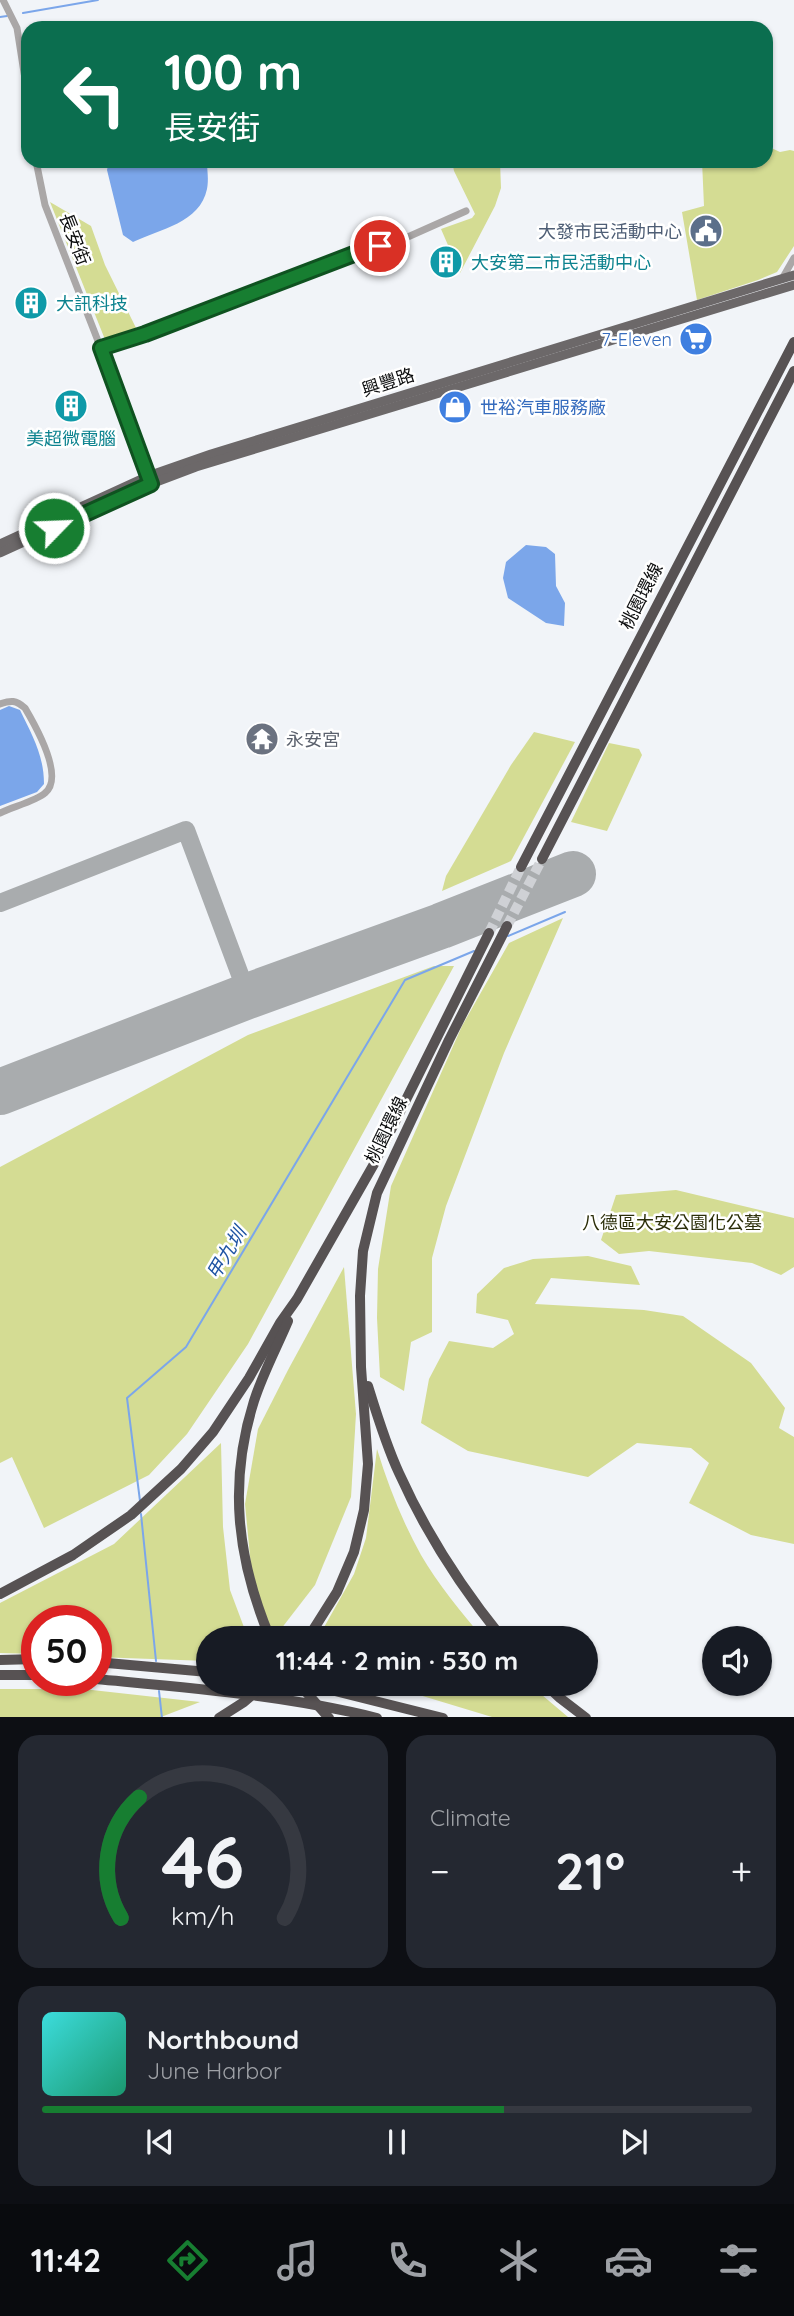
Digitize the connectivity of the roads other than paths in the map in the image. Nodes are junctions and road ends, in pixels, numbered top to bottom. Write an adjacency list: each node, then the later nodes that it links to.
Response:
1 (3, 0): 2 (street)
2 (21, 53)
3 (37, 168): 11 (street, 長安街)
4 (466, 211): 11 (street)
5 (794, 258): 7 (street)
6 (794, 275): 7 (main road, 興豐路)
7 (782, 278): 9 (street); 13 (main road, 興豐路)
8 (794, 285): 9 (main road, 興豐路)
9 (776, 290): 13 (main road, 興豐路)
10 (794, 342): 19 (highway, 桃園環線)
11 (101, 348): 13 (street, 長安街)
12 (794, 371): 18 (highway, 桃園環線)
13 (149, 480): 14 (main road, 興豐路); 15 (main road, 興豐路)
14 (0, 544)
15 (0, 553)
16 (0, 704): 17 (street)
17 (0, 813)
18 (542, 859)
19 (521, 867)
20 (507, 926): 23 (highway, 桃園環線)
21 (489, 933): 22 (highway, 桃園環線)
22 (297, 1299): 24 (highway); 25 (highway)
23 (361, 1367): 26 (highway, 桃園環線); 27 (highway)
24 (0, 1594)
25 (265, 1626)
26 (316, 1626)
27 (492, 1626)
28 (21, 1659): 29 (highway)
29 (0, 1660)
30 (112, 1664): 31 (highway)
31 (196, 1671)
32 (0, 1675): 33 (highway)
33 (21, 1675)
34 (112, 1681): 41 (highway)
35 (251, 1696): 39 (highway, bridge)
36 (310, 1696): 40 (highway, bridge)
37 (356, 1696): 42 (highway)
38 (558, 1696): 43 (highway)
39 (219, 1717)
40 (329, 1717)
41 (377, 1717)
42 (443, 1717)
43 (586, 1717)

